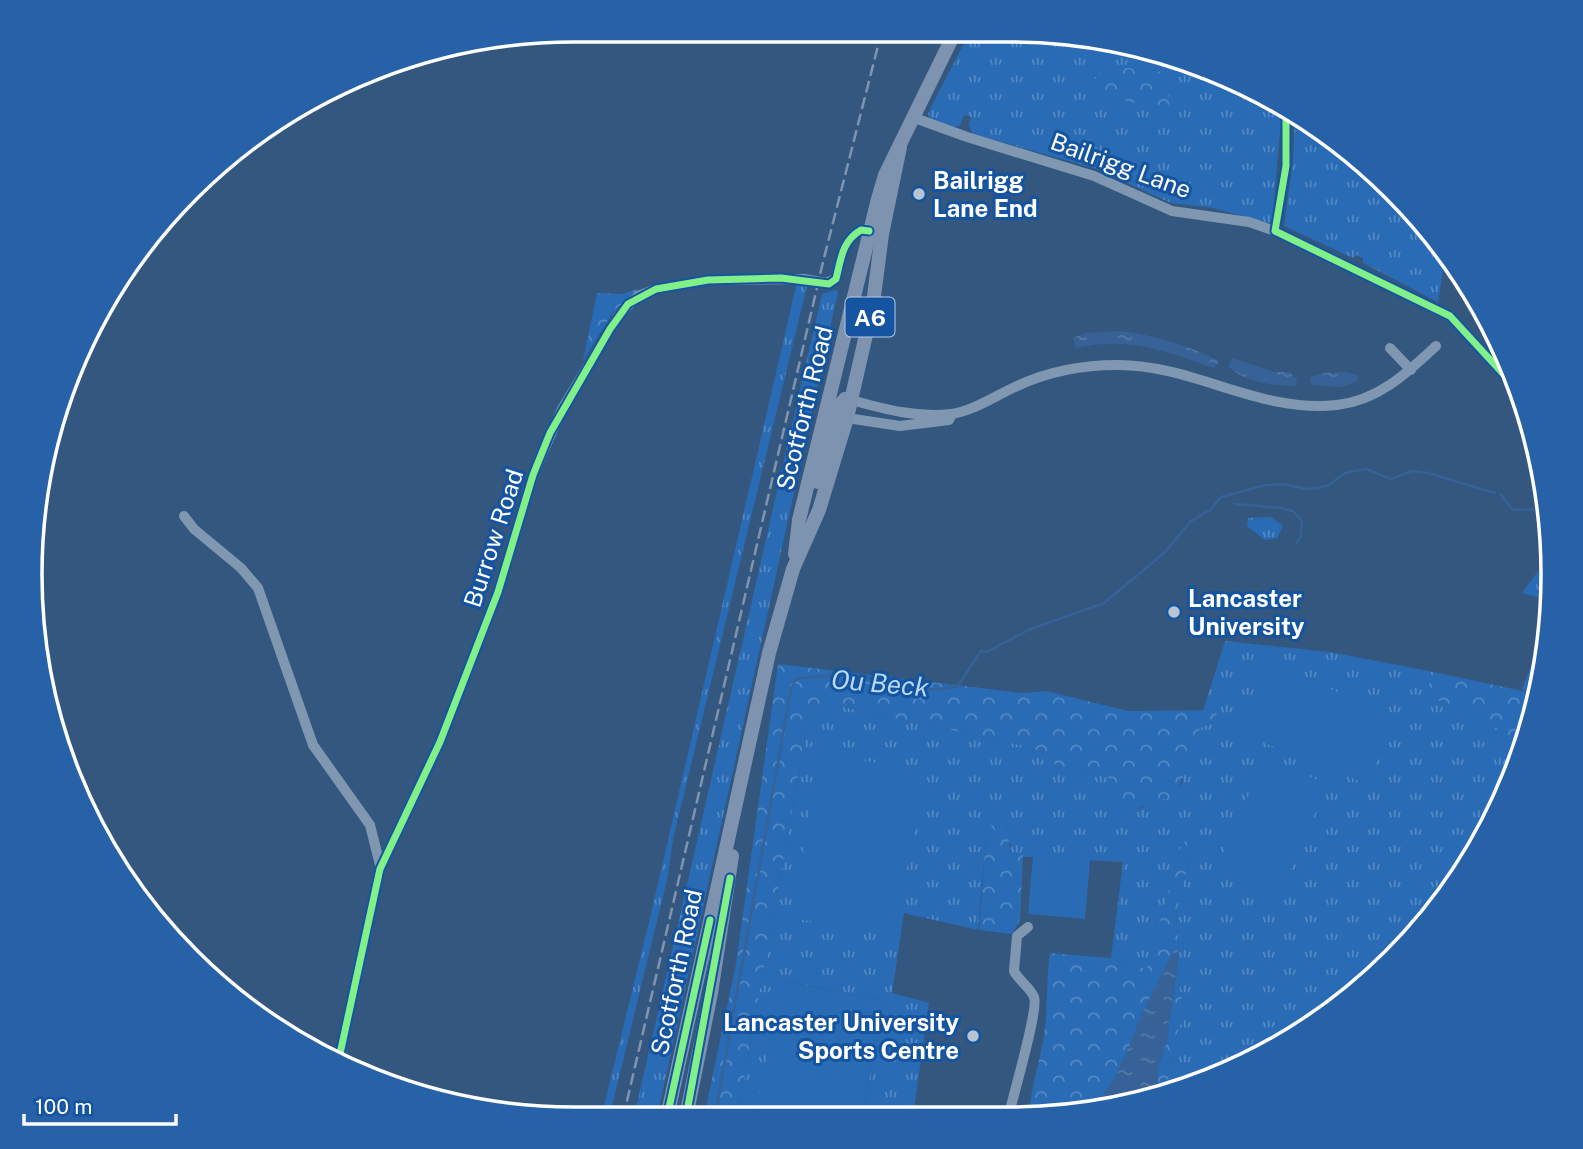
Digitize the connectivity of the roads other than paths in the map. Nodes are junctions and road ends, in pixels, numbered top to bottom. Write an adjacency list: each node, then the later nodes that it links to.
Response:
1 (950, 42): 2 (main road, Scotforth Road / A6)
2 (912, 117): 3 (main road, Scotforth Road / A6); 7 (street, Bailrigg Lane)
3 (876, 232): 8 (main road, Scotforth Road / A6); 9 (main road, Scotforth Road / A6); 15 (street, Burrow Road, bridge)
4 (1436, 346): 6 (street)
5 (1390, 348): 6 (street)
6 (1410, 370): 10 (street)
7 (1500, 371)
8 (851, 400): 9 (main road, Scotforth Road / A6); 10 (street)
9 (838, 411): 10 (street); 12 (main road, Scotforth Road / A6); 12 (main road, Scotforth Road / A6)
10 (953, 414)
11 (184, 516): 14 (street)
12 (793, 569): 13 (main road, Scotforth Road / A6)
13 (738, 795): 17 (main road, Scotforth Road / A6); 20 (main road, Scotforth Road / A6)
14 (370, 825): 15 (street); 16 (street)
15 (396, 831): 16 (street, Burrow Road)
16 (380, 869): 19 (street, Burrow Road)
17 (730, 877): 21 (main road, Scotforth Road / A6); 22 (main road)
18 (1028, 927): 23 (street)
19 (340, 1053)
20 (669, 1107)
21 (688, 1107)
22 (698, 1107)
23 (1010, 1107)

